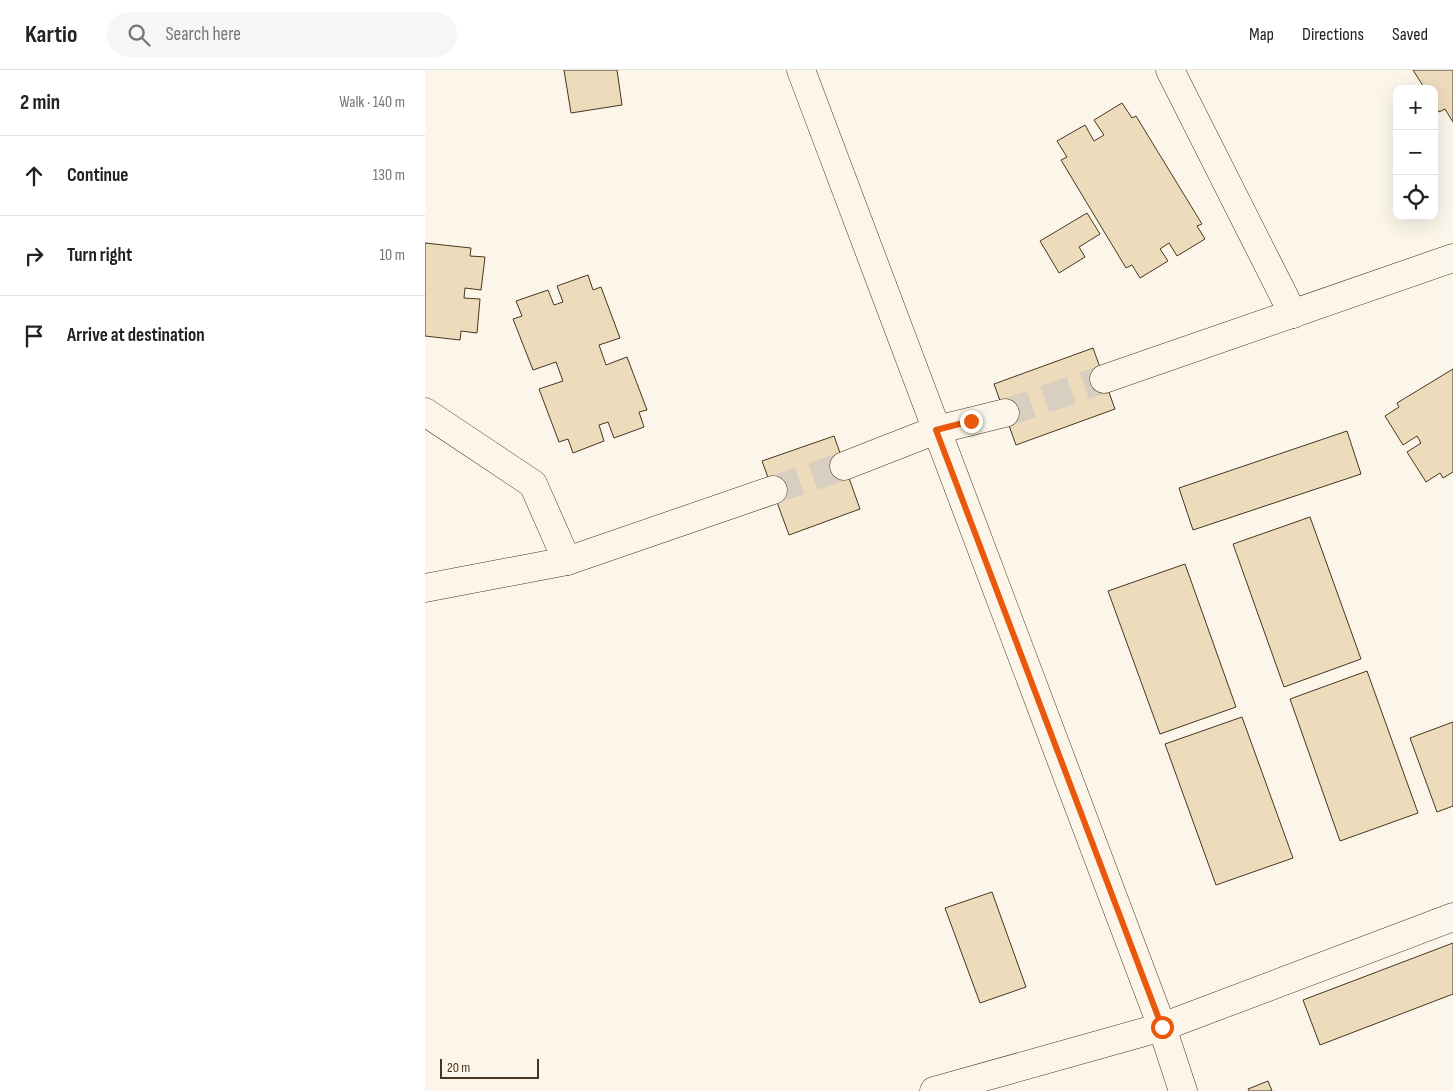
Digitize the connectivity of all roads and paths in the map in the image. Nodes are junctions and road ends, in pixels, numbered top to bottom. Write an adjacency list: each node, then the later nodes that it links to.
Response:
1 (801, 70): 8 (street)
2 (1170, 70): 4 (street)
3 (1453, 258): 4 (street)
4 (1293, 314): 5 (street)
5 (1104, 378)
6 (425, 412): 11 (street)
7 (1005, 413): 8 (street)
8 (936, 430): 9 (street); 14 (street)
9 (845, 466)
10 (773, 490): 11 (street)
11 (567, 561): 12 (street)
12 (425, 588)
13 (1453, 918): 14 (street)
14 (1162, 1027): 15 (street); 16 (street)
15 (933, 1091)
16 (1183, 1091)

